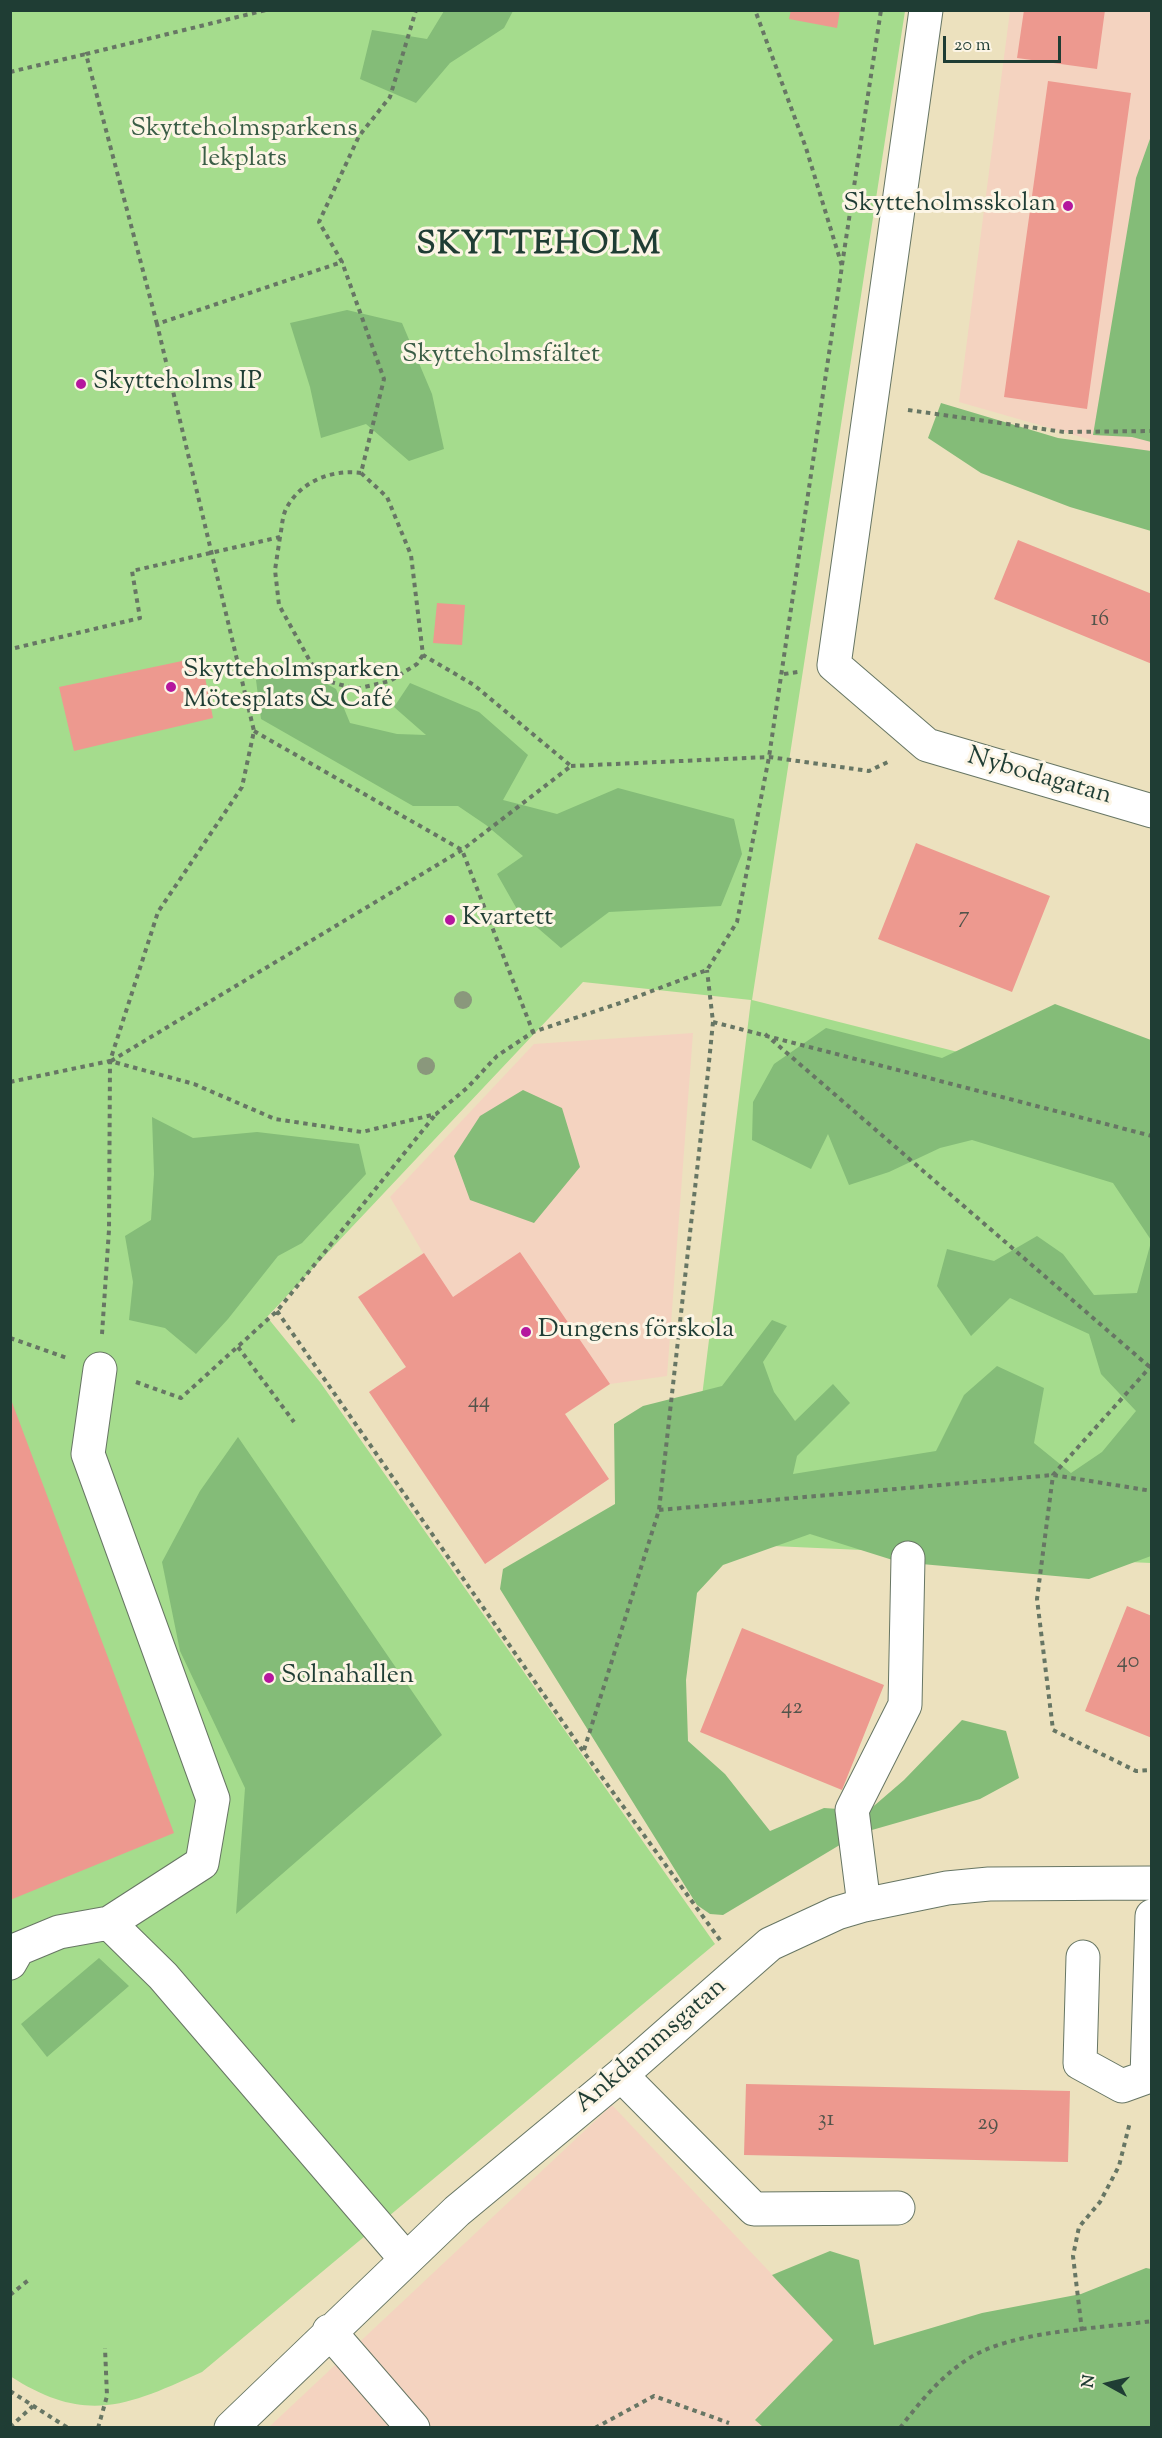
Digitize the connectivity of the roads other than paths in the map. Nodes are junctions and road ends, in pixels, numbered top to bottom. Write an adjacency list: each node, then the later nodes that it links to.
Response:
1 (926, 10): 2 (street, Nybodagatan)
2 (1152, 812)
3 (100, 1369): 8 (street)
4 (908, 1558): 6 (street)
5 (1152, 1883): 6 (street, Ankdammsgatan)
6 (864, 1905): 11 (street, Ankdammsgatan)
7 (1152, 1916): 9 (street)
8 (109, 1923): 10 (street); 13 (street)
9 (1083, 1957)
10 (10, 1963)
11 (621, 2075): 12 (street); 13 (street, Ankdammsgatan)
12 (898, 2208)
13 (405, 2258): 14 (street, Ankdammsgatan)
14 (329, 2331): 15 (street, Ankdammsgatan); 16 (street)
15 (238, 2424)
16 (413, 2427)

